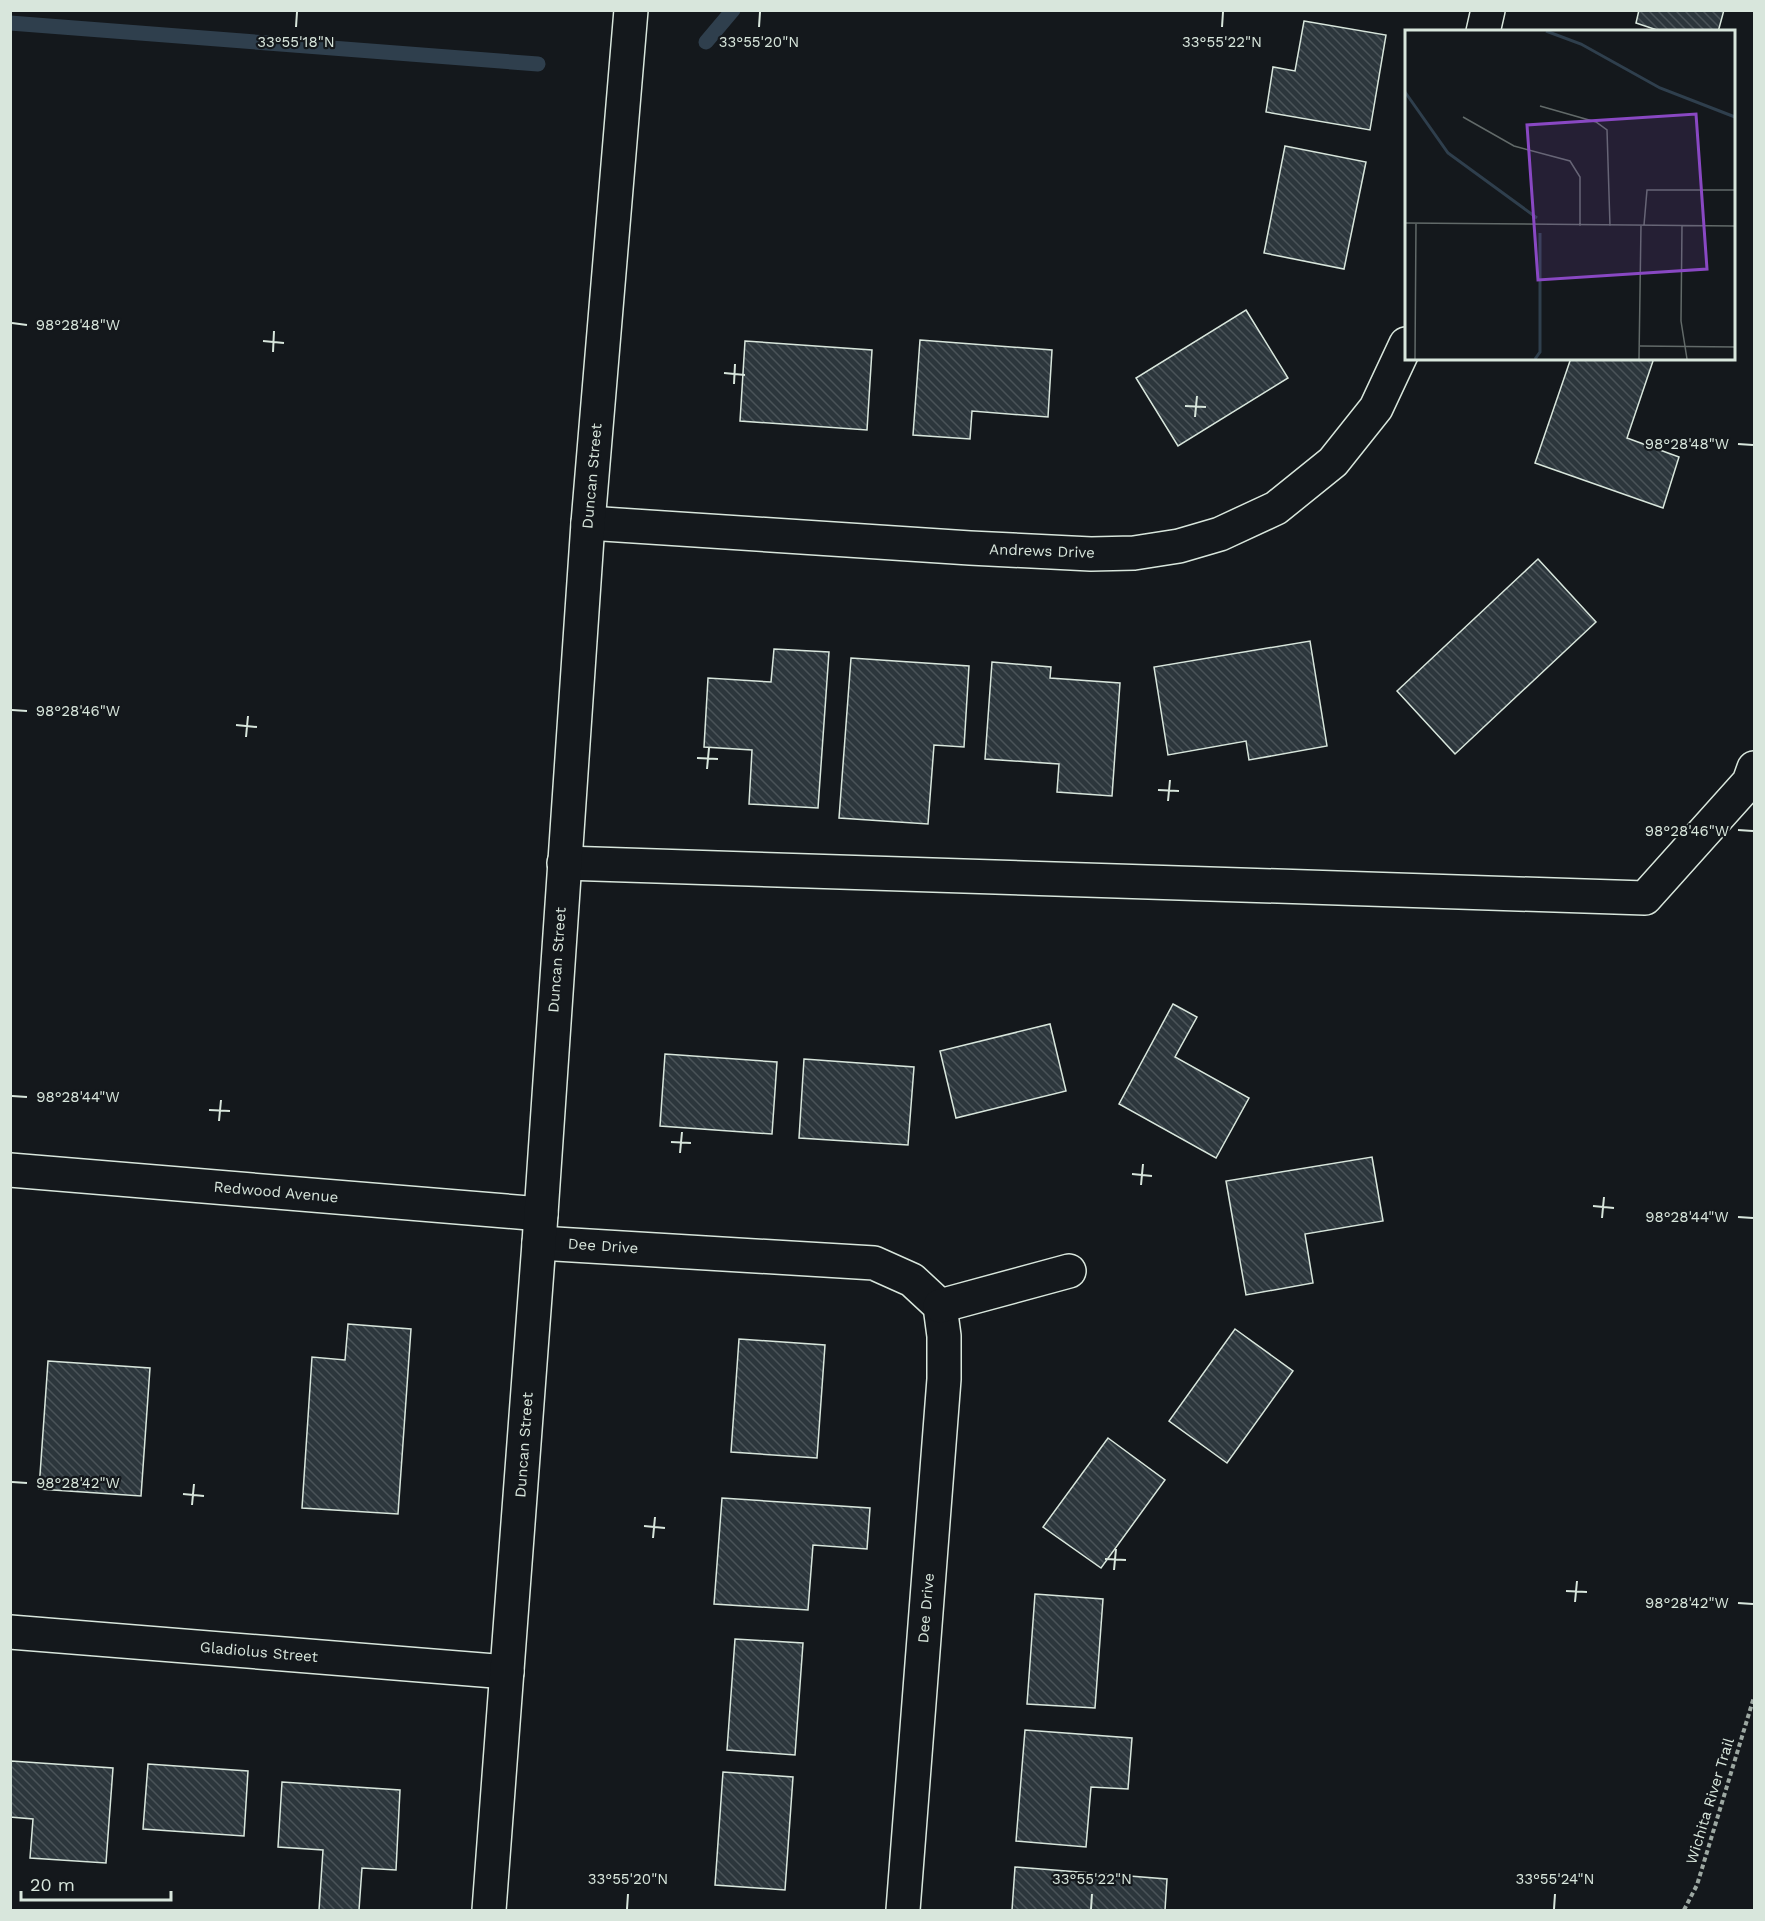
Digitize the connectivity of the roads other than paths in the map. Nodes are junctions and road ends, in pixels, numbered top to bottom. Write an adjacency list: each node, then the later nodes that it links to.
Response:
1 (631, 10): 5 (street, Duncan Street)
2 (1488, 10): 3 (street)
3 (1483, 30)
4 (1405, 348): 5 (street, Andrews Drive)
5 (588, 523): 7 (street, Duncan Street)
6 (1755, 768): 7 (street)
7 (564, 863): 9 (street, Duncan Street)
8 (10, 1170): 9 (street, Redwood Avenue)
9 (540, 1228): 11 (street, Dee Drive); 13 (street, Duncan Street)
10 (1069, 1270): 11 (street)
11 (940, 1306): 15 (street, Dee Drive)
12 (10, 1632): 13 (street, Gladiolus Street)
13 (507, 1672): 14 (street, Duncan Street)
14 (489, 1911)
15 (903, 1911)

